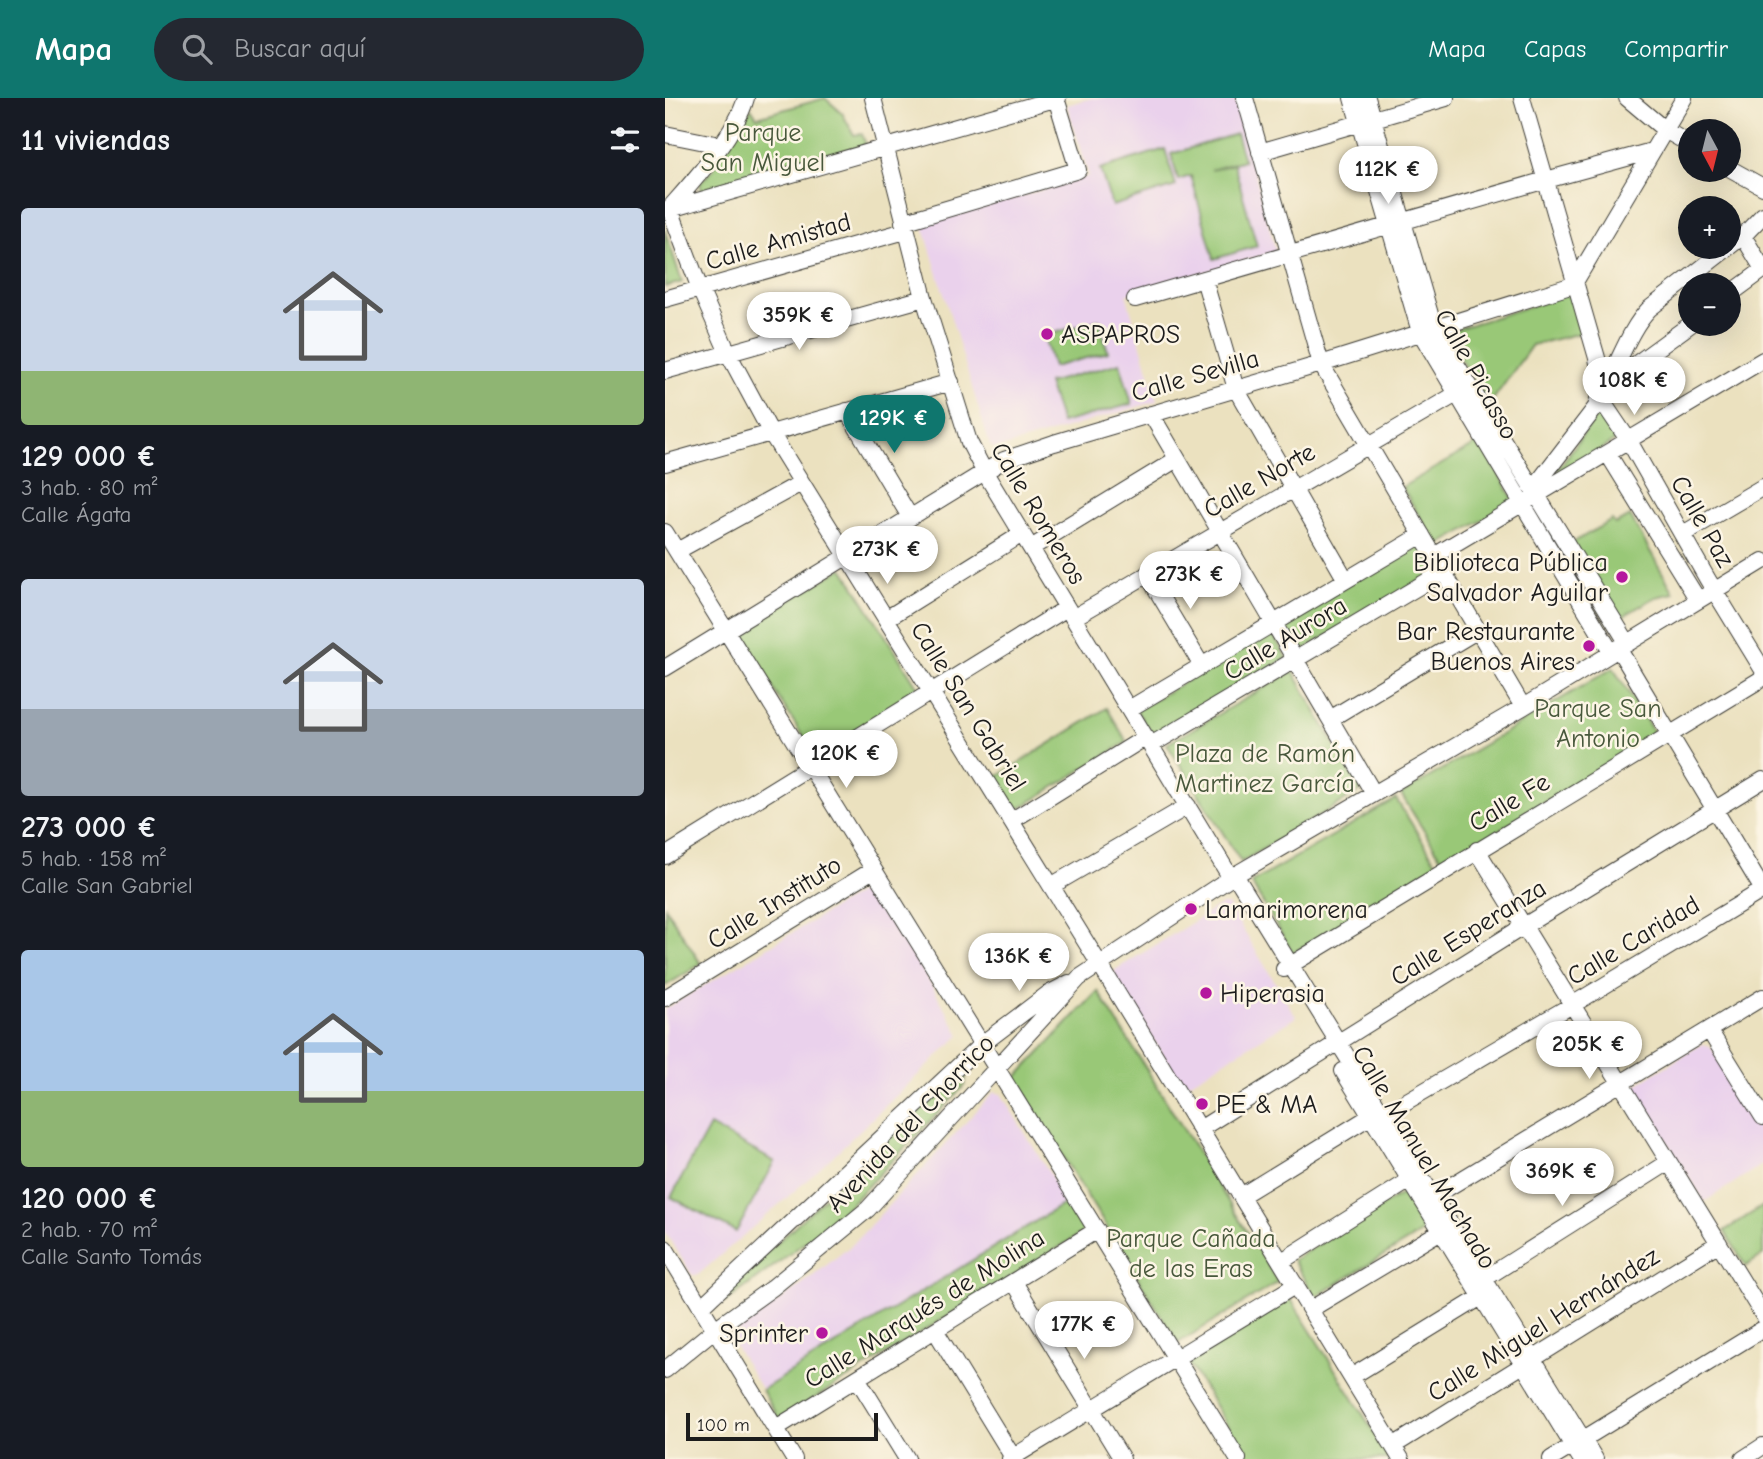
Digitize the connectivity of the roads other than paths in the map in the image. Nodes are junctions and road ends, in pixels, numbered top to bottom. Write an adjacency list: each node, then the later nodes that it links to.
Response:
1 (746, 98): 15 (street)
2 (873, 98): 16 (street, Calle Romeros)
3 (1057, 98): 16 (street); 25 (street, Calle Amistad)
4 (1245, 98): 18 (street)
5 (1352, 98): 11 (street, Calle Picasso)
6 (1367, 98): 11 (street, Calle Picasso)
7 (1446, 98): 11 (street)
8 (1522, 98): 20 (street)
9 (1627, 98): 12 (street)
10 (1684, 98): 12 (street)
11 (1366, 121): 18 (street); 24 (street, Calle Picasso)
12 (1665, 131): 14 (street); 17 (street)
13 (665, 134): 15 (street)
14 (1678, 138)
15 (720, 145): 22 (street)
16 (885, 148): 22 (street); 25 (street, Calle Romeros)
17 (1652, 151): 20 (street); 30 (street)
18 (1260, 152): 27 (street)
19 (1741, 175): 21 (street)
20 (1546, 180): 24 (street); 30 (street)
21 (1763, 187)
22 (667, 211): 32 (street, Calle San Gabriel)
23 (1763, 215): 26 (street)
24 (1396, 223): 27 (street); 36 (street, Calle Picasso)
25 (904, 226): 32 (street, Calle Amistad); 33 (street, Calle Romeros)
26 (1743, 236): 28 (street); 42 (street)
27 (1290, 254): 29 (street); 40 (street)
28 (1763, 270): 31 (street)
29 (1204, 279): 35 (street); 44 (street)
30 (1575, 282): 36 (street, Calle Sevilla); 46 (street)
31 (1741, 287)
32 (700, 289): 34 (street, Calle Amistad); 38 (street, Calle San Gabriel)
33 (924, 298): 38 (street); 43 (street, Calle Romeros)
34 (665, 299)
35 (1135, 299)
36 (1427, 330): 40 (street, Calle Sevilla); 45 (street, Calle Picasso)
37 (1678, 334): 42 (street)
38 (728, 353): 41 (street); 49 (street, Calle San Gabriel)
39 (1763, 360): 50 (street)
40 (1321, 364): 44 (street, Calle Sevilla); 51 (street)
41 (665, 371)
42 (1611, 378): 46 (street)
43 (951, 382): 47 (street); 55 (street, Calle Romeros)
44 (1236, 389): 48 (street, Calle Sevilla); 58 (street)
45 (1463, 390): 51 (street, Calle Norte); 59 (street, Calle Picasso)
46 (1601, 395): 50 (street, Calle Paz); 59 (street)
47 (847, 411): 49 (street); 60 (street)
48 (1151, 414): 53 (street); 55 (street, Calle Sevilla)
49 (771, 433): 54 (street); 56 (street, Calle San Gabriel)
50 (1629, 441): 52 (street); 63 (street, Calle Paz)
51 (1369, 446): 58 (street, Calle Norte); 64 (street)
52 (1608, 454): 59 (street); 74 (street, Calle Paz)
53 (1177, 459): 61 (street); 65 (street)
54 (665, 463)
55 (984, 471): 60 (street, Calle Sevilla); 65 (street, Calle Romeros)
56 (801, 483): 66 (street); 68 (street, Calle San Gabriel)
57 (1763, 487): 63 (street)
58 (1292, 488): 61 (street, Calle Norte); 72 (street)
59 (1531, 496): 67 (street); 80 (street, Calle Picasso)
60 (910, 517): 68 (street, Calle Sevilla)
61 (1219, 531): 71 (street, Calle Norte); 77 (street)
62 (665, 532): 66 (street)
63 (1683, 534): 73 (street, Calle Paz)
64 (1422, 535): 67 (street); 72 (street, Calle Aurora)
65 (1027, 541): 75 (street, Calle Romeros); 76 (street)
66 (677, 551): 78 (street)
67 (1434, 556): 70 (street)
68 (847, 557): 76 (street, Calle San Gabriel); 78 (street, Calle Sevilla)
69 (1763, 561): 73 (street, Avenida del Chorrico)
70 (1443, 572): 79 (street); 81 (street, Calle Aurora)
71 (1147, 574): 75 (street, Calle Norte); 82 (street)
72 (1346, 580): 77 (street, Calle Aurora)
73 (1714, 590): 74 (street, Avenida del Chorrico); 84 (street, Calle Paz)
74 (1698, 600): 80 (street, Avenida del Chorrico)
75 (1070, 613): 86 (street, Calle Norte); 88 (street, Calle Romeros)
76 (886, 620): 86 (street, Calle San Gabriel)
77 (1273, 624): 81 (street); 82 (street, Calle Aurora)
78 (726, 630): 83 (street, Calle Sevilla); 92 (street)
79 (1478, 630): 87 (street); 89 (street)
80 (1619, 647): 87 (street, Avenida del Chorrico); 90 (street, Calle Picasso)
81 (1296, 660): 89 (street); 91 (street, Calle Aurora)
82 (1202, 666): 88 (street, Calle Aurora)
83 (665, 668)
84 (1763, 670)
85 (1763, 678): 90 (street, Calle Fe)
86 (931, 692): 92 (street, Calle Norte); 97 (street, Calle San Gabriel)
87 (1523, 707): 94 (street, Avenida del Chorrico)
88 (1129, 709): 91 (street, Calle Romeros)
89 (1330, 719): 94 (street)
90 (1670, 734): 96 (street, Calle Picasso); 98 (street, Calle Fe)
91 (1148, 741): 95 (street, Calle Romeros); 97 (street, Calle Aurora)
92 (810, 767): 99 (street, Calle Norte); 100 (street)
93 (1763, 780): 96 (street, Calle Esperanza)
94 (1374, 794): 101 (street, Avenida del Chorrico)
95 (1188, 806): 101 (street, Calle Romeros); 102 (street)
96 (1714, 809): 103 (street, Calle Picasso); 104 (street, Calle Esperanza)
97 (1011, 821): 102 (street, Calle San Gabriel)
98 (1477, 850): 104 (street); 106 (street, Calle Fe)
99 (665, 856)
100 (873, 870): 109 (street, Calle Instituto); 112 (street)
101 (1231, 878): 105 (street, Avenida del Chorrico); 106 (street, Calle Manuel Machado)
102 (1051, 886): 105 (street, Calle San Gabriel)
103 (1763, 890): 110 (street, Calle Caridad)
104 (1524, 926): 110 (street); 113 (street, Calle Esperanza)
105 (1100, 965): 107 (street, Avenida del Chorrico); 118 (street, Calle San Gabriel)
106 (1286, 968): 113 (street, Calle Manuel Machado)
107 (1079, 978): 112 (street, Avenida del Chorrico); 114 (street, Avenida del Chorrico)
108 (1763, 997): 111 (street)
109 (665, 998)
110 (1572, 1005): 115 (street); 117 (street, Calle Caridad)
111 (1709, 1030): 115 (street); 116 (street)
112 (982, 1044): 114 (street); 131 (street, Avenida del Chorrico)
113 (1333, 1045): 117 (street, Calle Manuel Machado); 118 (street, Calle Esperanza)
114 (997, 1067): 123 (street); 134 (street, Avenida del Chorrico)
115 (1620, 1083): 119 (street); 122 (street)
116 (1760, 1106)
117 (1377, 1116): 120 (street, Calle Manuel Machado); 121 (street, Calle Caridad); 122 (street, Calle Manuel Machado)
118 (1200, 1129): 121 (street, Calle San Gabriel)
119 (1669, 1162): 125 (street); 130 (street)
120 (1410, 1180): 122 (street, Calle Manuel Machado); 127 (street)
121 (1241, 1196): 127 (street, Calle San Gabriel)
122 (1428, 1199): 124 (street, Calle Manuel Machado); 130 (street, Calle Manuel Machado)
123 (1097, 1230): 128 (street, Calle Marqués de Molina); 137 (street)
124 (1441, 1231): 130 (street, Calle Manuel Machado); 132 (street)
125 (1719, 1243): 133 (street); 138 (street, Calle Miguel Hernández)
126 (665, 1248): 131 (street)
127 (1282, 1261): 129 (street, Calle San Gabriel)
128 (1014, 1282): 136 (street, Calle Marqués de Molina); 142 (street)
129 (1296, 1285): 132 (street, Calle San Gabriel); 137 (street)
130 (1480, 1287): 138 (street, Calle Manuel Machado); 140 (street)
131 (701, 1307): 134 (street)
132 (1311, 1309): 140 (street, Calle San Gabriel)
133 (1763, 1315)
134 (715, 1329): 139 (street, Avenida del Chorrico); 143 (street)
135 (1763, 1329): 145 (street)
136 (935, 1330): 141 (street, Calle Marqués de Molina); 147 (street)
137 (1176, 1359): 142 (street); 151 (street)
138 (1528, 1361): 145 (street, Calle Manuel Machado); 146 (street, Calle Miguel Hernández)
139 (665, 1370)
140 (1352, 1377): 146 (street, Calle San Gabriel)
141 (857, 1378): 143 (street, Calle Marqués de Molina); 149 (street)
142 (1092, 1409): 147 (street); 150 (street)
143 (776, 1428): 148 (street)
144 (1763, 1446): 154 (street)
145 (1578, 1448): 152 (street); 153 (street, Calle Manuel Machado)
146 (1397, 1453)
147 (1012, 1458)
148 (794, 1459)
149 (907, 1459)
150 (1122, 1459)
151 (1238, 1459)
152 (1551, 1459)
153 (1595, 1459)
154 (1743, 1459)

